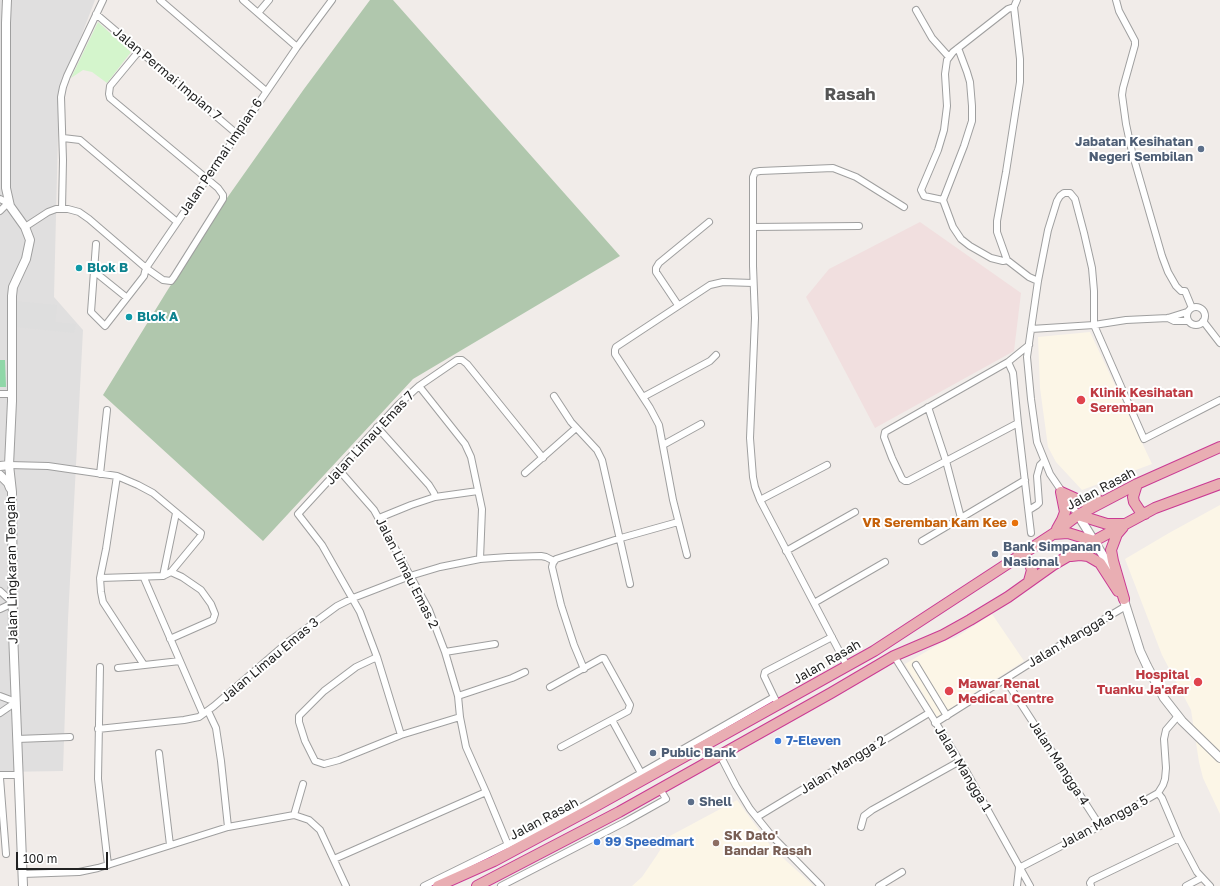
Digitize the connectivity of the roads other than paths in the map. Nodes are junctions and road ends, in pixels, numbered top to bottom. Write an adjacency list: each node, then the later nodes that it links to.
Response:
1 (7, 0): 13 (street, Jalan Lingkaran Tengah)
2 (103, 0): 12 (street)
3 (160, 0): 18 (street)
4 (243, 0): 11 (street)
5 (269, 0): 11 (street)
6 (332, 0): 14 (street, Jalan Permai Impian 6)
7 (1017, 0): 9 (street)
8 (1116, 0): 41 (street)
9 (1014, 7): 15 (street); 34 (street)
10 (916, 10): 17 (street)
11 (258, 13): 14 (street)
12 (96, 14): 16 (street, Jalan Permai Impian 7); 20 (street)
13 (3, 23): 24 (street, Jalan Lingkaran Tengah)
14 (297, 46): 18 (street, Jalan Permai Impian 6)
15 (958, 48): 17 (street); 23 (street)
16 (139, 51): 19 (street, Jalan Permai Impian 7); 21 (street)
17 (948, 57): 23 (street)
18 (266, 91): 19 (street, Jalan Permai Impian 6)
19 (237, 134): 21 (street, Jalan Permai Impian 6)
20 (63, 138): 26 (street); 28 (street)
21 (207, 178): 28 (street, Jalan Permai Impian 6); 35 (street)
22 (0, 199): 24 (street)
23 (942, 200): 34 (street)
24 (8, 203): 27 (street); 32 (street, Jalan Lingkaran Tengah)
25 (904, 207): 30 (street)
26 (62, 209): 32 (street); 35 (street)
27 (0, 211)
28 (177, 222): 35 (street, Jalan Permai Impian 6)
29 (709, 222): 40 (street)
30 (753, 226): 31 (street); 38 (street)
31 (859, 226)
32 (25, 227): 54 (street, Jalan Lingkaran Tengah)
33 (96, 244): 36 (street)
34 (1008, 260): 37 (street)
35 (146, 268): 39 (street, Jalan Permai Impian 6)
36 (95, 272): 39 (street); 39 (street, Jalan Permai Impian 6)
37 (1038, 282): 46 (street); 47 (street)
38 (753, 283): 40 (street); 85 (street)
39 (126, 297)
40 (678, 305): 56 (street)
41 (1192, 308): 42 (street); 45 (street)
42 (1187, 312): 43 (street); 44 (street)
43 (1168, 318): 44 (street); 46 (street)
44 (1188, 321): 45 (street)
45 (1203, 321): 48 (street)
46 (1094, 325): 47 (street); 57 (street)
47 (1031, 330): 49 (street)
48 (1220, 343)
49 (1029, 345): 51 (street); 68 (street)
50 (716, 356): 56 (street)
51 (1008, 362): 58 (street); 60 (street)
52 (419, 386): 62 (street, Jalan Limau Emas 7); 66 (street, Jalan Limau Emas 7); 80 (street)
53 (0, 394): 54 (street)
54 (12, 394): 69 (street, Jalan Lingkaran Tengah)
55 (554, 396): 63 (street)
56 (643, 397): 64 (street)
57 (1220, 400)
58 (928, 407): 67 (street); 67 (street)
59 (107, 410): 74 (street)
60 (1018, 423): 67 (street); 77 (street)
61 (701, 424): 64 (street)
62 (377, 427): 72 (street, Jalan Limau Emas 7); 83 (street)
63 (576, 428): 66 (street); 97 (street)
64 (663, 445): 93 (street)
65 (1220, 447): 78 (highway, Jalan Rasah)
66 (543, 458): 73 (street)
67 (946, 461): 92 (street)
68 (1044, 461): 82 (street); 86 (street)
69 (9, 465): 71 (street); 74 (street); 81 (street, Jalan Lingkaran Tengah)
70 (827, 465): 85 (street)
71 (0, 466)
72 (339, 470): 91 (street, Jalan Limau Emas 2); 115 (street, Jalan Limau Emas 7)
73 (525, 473)
74 (100, 474): 76 (street)
75 (0, 475): 81 (street)
76 (117, 476): 88 (street); 110 (street)
77 (1025, 480): 86 (street); 92 (street)
78 (1137, 484): 84 (highway, Jalan Rasah); 89 (highway)
79 (1220, 484): 89 (highway)
80 (478, 491): 83 (street); 104 (street)
81 (12, 492): 117 (street, Jalan Lingkaran Tengah)
82 (1061, 492): 84 (highway); 90 (street); 96 (highway)
83 (435, 497): 91 (street)
84 (1110, 497): 90 (highway, Jalan Rasah)
85 (760, 500): 100 (street)
86 (1029, 510): 95 (street)
87 (855, 512): 100 (street)
88 (176, 513): 107 (street); 108 (street)
89 (1145, 514): 94 (highway)
90 (1078, 515): 94 (highway); 96 (highway, Jalan Rasah); 99 (street)
91 (379, 518): 109 (street, Jalan Limau Emas 2)
92 (961, 518): 98 (street)
93 (678, 522): 97 (street); 101 (street)
94 (1126, 524): 99 (highway); 116 (highway)
95 (1031, 533)
96 (1053, 534): 99 (highway); 103 (highway, Jalan Rasah)
97 (620, 538): 105 (street); 113 (street)
98 (922, 541)
99 (1094, 541): 102 (highway); 116 (street)
100 (786, 551): 118 (street)
101 (686, 555)
102 (1069, 556): 112 (highway); 116 (highway)
103 (1017, 557): 112 (highway); 129 (highway, Jalan Rasah)
104 (480, 559): 105 (street, Jalan Limau Emas 3); 109 (street, Jalan Limau Emas 3)
105 (554, 561): 132 (street)
106 (885, 562): 118 (street)
107 (171, 572): 108 (street); 121 (street)
108 (163, 576): 111 (street)
109 (410, 576): 115 (street, Jalan Limau Emas 3); 123 (street, Jalan Limau Emas 2)
110 (100, 578): 111 (street); 127 (street)
111 (144, 578): 121 (street)
112 (1029, 581): 124 (highway)
113 (630, 584)
114 (0, 591): 117 (street)
115 (353, 598): 125 (street); 141 (street, Jalan Limau Emas 3)
116 (1125, 602): 134 (street, Jalan Mangga 3); 144 (street)
117 (12, 603): 119 (street); 139 (street, Jalan Lingkaran Tengah)
118 (814, 603): 120 (street)
119 (0, 609)
120 (832, 637): 129 (street); 138 (street)
121 (170, 639): 126 (street)
122 (495, 644): 123 (street)
123 (445, 652): 137 (street, Jalan Limau Emas 2)
124 (894, 656): 142 (street, Jalan Mangga 1); 154 (highway)
125 (377, 657): 149 (street); 149 (street)
126 (180, 661): 127 (street); 141 (street)
127 (144, 665): 131 (street)
128 (916, 665): 143 (street)
129 (847, 666): 138 (highway, Jalan Rasah)
130 (100, 667): 148 (street)
131 (118, 668)
132 (584, 669): 135 (street); 146 (street)
133 (525, 672): 137 (street)
134 (1005, 679): 143 (street, Jalan Mangga 3); 169 (street, Jalan Mangga 4)
135 (550, 687)
136 (0, 696): 139 (street)
137 (458, 696): 145 (street, Jalan Limau Emas 2)
138 (776, 701): 157 (street); 185 (highway, Jalan Rasah)
139 (16, 702): 140 (street); 151 (street, Jalan Lingkaran Tengah)
140 (0, 713)
141 (206, 713): 148 (street, Jalan Limau Emas 3); 170 (street)
142 (928, 713): 147 (street, Jalan Mangga 1); 166 (street, Jalan Mangga 2)
143 (947, 716): 147 (street, Jalan Mangga 3)
144 (1178, 716): 155 (street); 163 (street, Jalan Mangga 5)
145 (460, 717): 149 (street); 162 (street, Jalan Limau Emas 2)
146 (612, 720): 152 (street); 157 (street)
147 (936, 723): 156 (street, Jalan Mangga 1)
148 (98, 729): 176 (street)
149 (401, 735)
150 (70, 737): 151 (street)
151 (17, 739): 158 (street, Jalan Lingkaran Tengah)
152 (561, 747)
153 (159, 752): 172 (street)
154 (720, 755): 161 (highway); 166 (street)
155 (1220, 758)
156 (960, 761): 168 (street); 177 (street, Jalan Mangga 1)
157 (641, 773): 173 (street)
158 (18, 774): 159 (street); 179 (street, Jalan Lingkaran Tengah)
159 (0, 777): 174 (street)
160 (303, 784): 165 (street)
161 (660, 789): 164 (highway); 167 (street)
162 (486, 792): 173 (street, Jalan Limau Emas 2); 175 (street)
163 (1158, 793): 169 (street, Jalan Mangga 5); 171 (street)
164 (620, 812): 167 (street); 181 (highway)
165 (294, 815): 170 (street); 175 (street)
166 (757, 817): 188 (street)
167 (625, 822): 187 (street)
168 (861, 826)
169 (1100, 826): 177 (street, Jalan Mangga 5)
170 (228, 827): 172 (street)
171 (1179, 838): 180 (street); 192 (street)
172 (170, 845): 176 (street)
173 (508, 845): 184 (street)
174 (6, 854)
175 (334, 860): 183 (street)
176 (108, 866): 179 (street)
177 (1019, 868): 190 (street); 191 (street, Jalan Mangga 1)
178 (902, 872): 189 (street)
179 (23, 874): 182 (street, Jalan Lingkaran Tengah)
180 (1202, 878): 193 (street); 194 (street)
181 (488, 883): 186 (highway)
182 (24, 886)
183 (346, 886)
184 (424, 886)
185 (438, 886)
186 (477, 886)
187 (501, 886)
188 (822, 886)
189 (879, 886)
190 (1017, 886)
191 (1030, 886)
192 (1091, 886)
193 (1186, 886)
194 (1210, 886)

